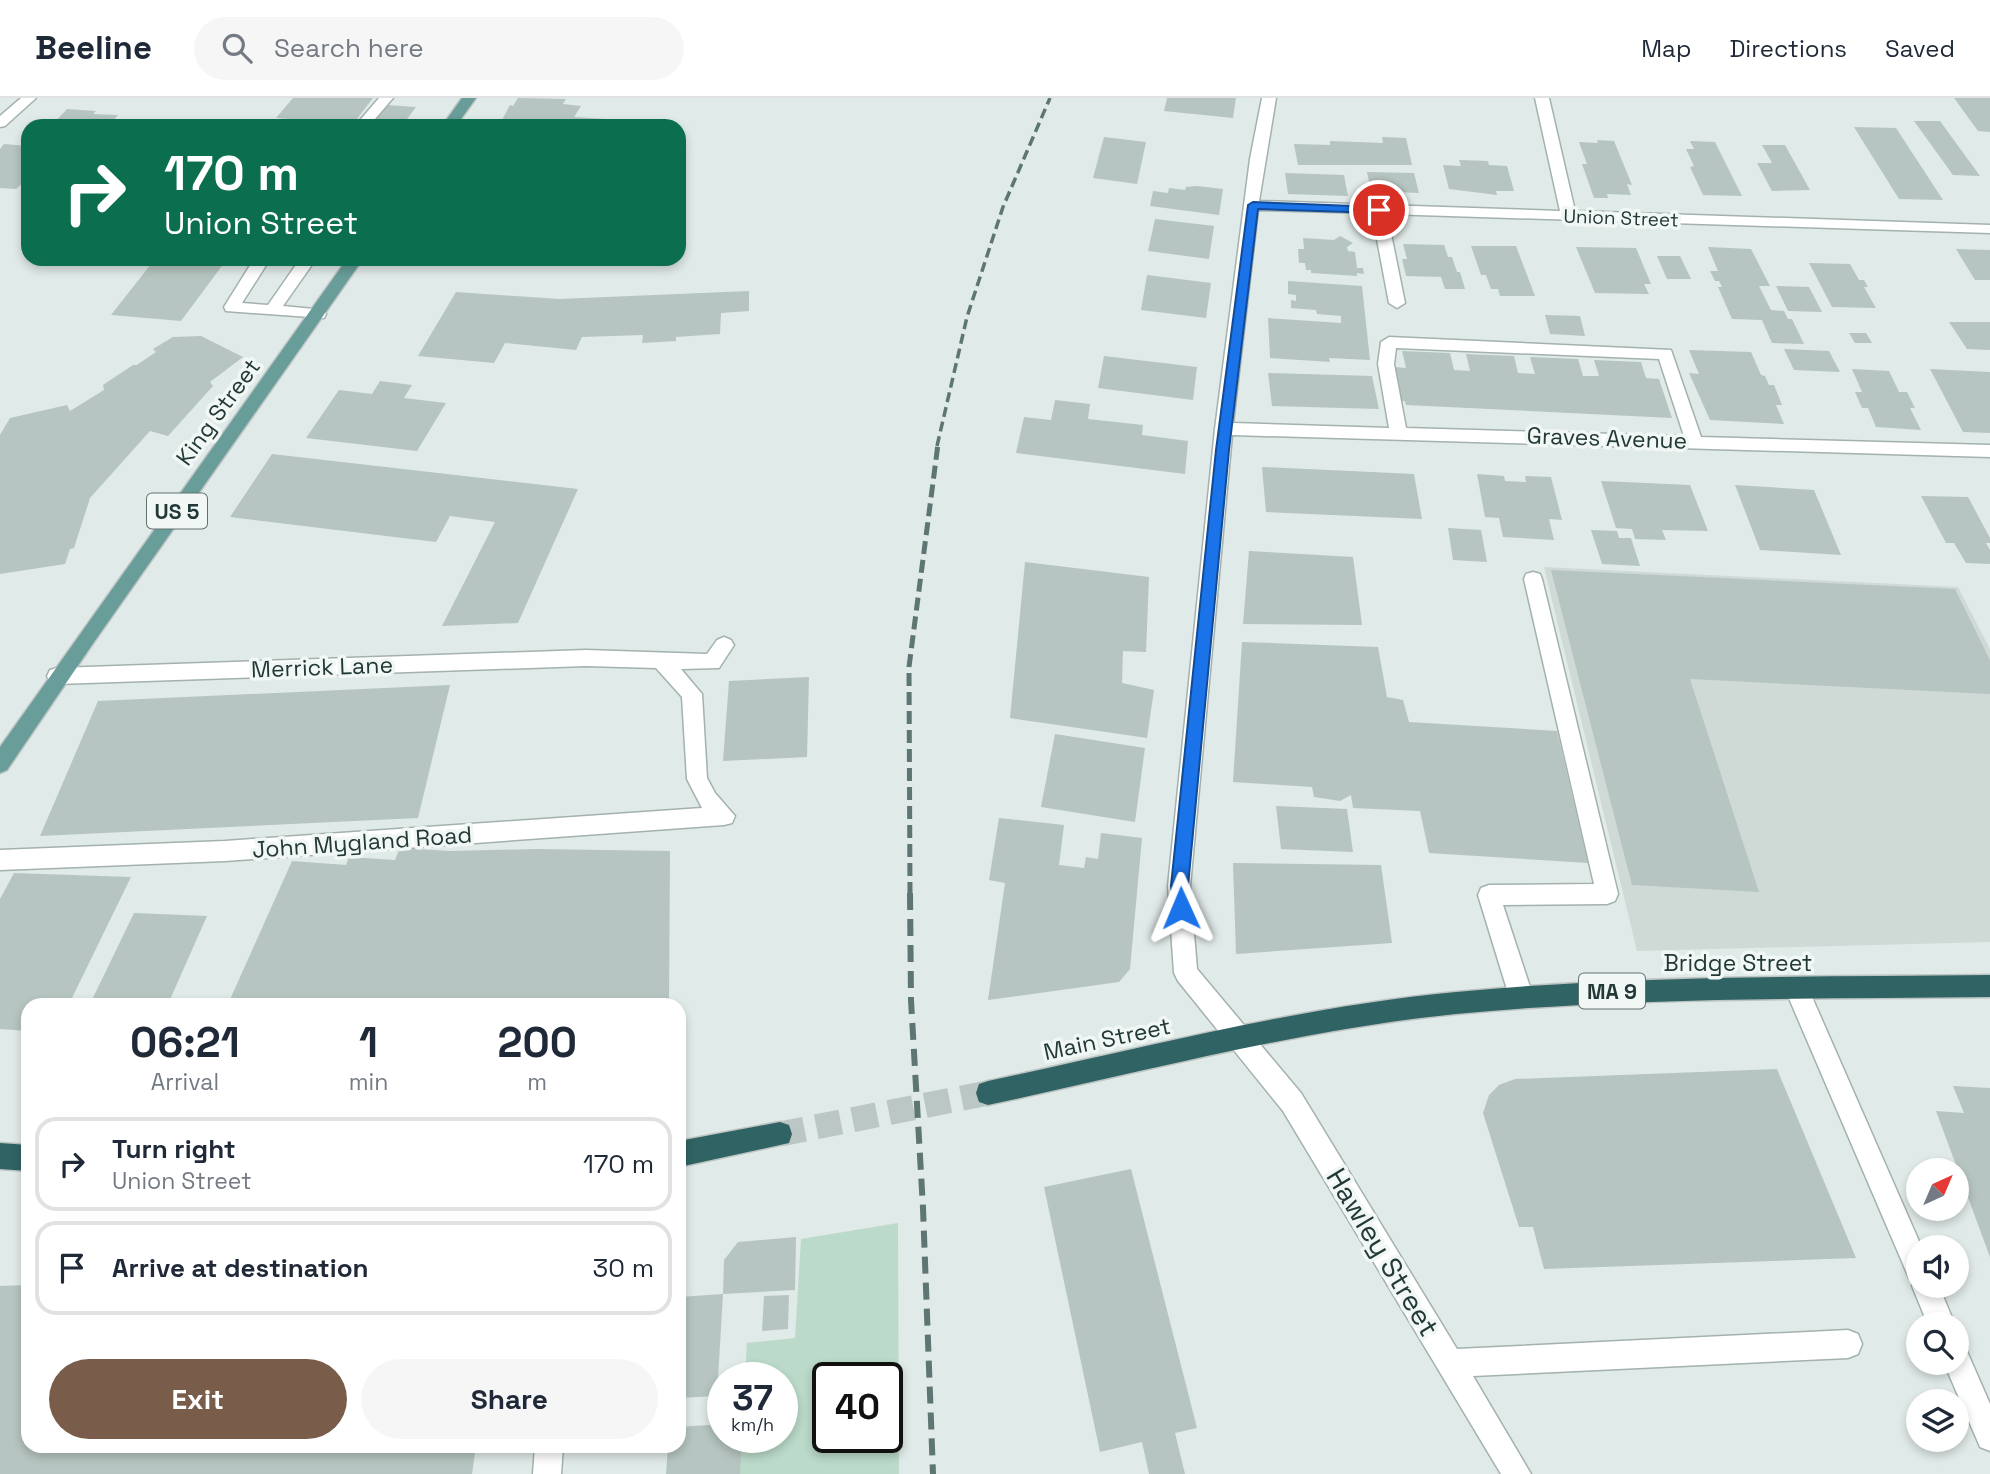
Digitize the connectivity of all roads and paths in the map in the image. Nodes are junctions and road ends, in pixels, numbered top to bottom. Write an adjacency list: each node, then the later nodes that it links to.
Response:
1 (29, 98): 8 (street)
2 (386, 98): 6 (street)
3 (469, 98): 7 (main road)
4 (1269, 98): 9 (street, Hawley Street)
5 (1542, 98): 11 (street)
6 (368, 119)
7 (454, 119)
8 (0, 123)
9 (1253, 205): 10 (street, Union Street); 19 (street, Hawley Street)
10 (1379, 210): 11 (street, Union Street); 16 (street)
11 (1569, 217): 12 (street, Union Street)
12 (1990, 229)
13 (258, 266): 17 (street)
14 (303, 266): 17 (street)
15 (350, 266): 18 (main road, King Street / US 5)
16 (1397, 303)
17 (272, 310): 18 (street)
18 (318, 314): 26 (main road, King Street / US 5)
19 (1224, 429): 20 (street, Graves Avenue); 32 (street, Hawley Street)
20 (1398, 432): 21 (street, Graves Avenue); 21 (street)
21 (1694, 441): 22 (street, Graves Avenue)
22 (1990, 450)
23 (1533, 579): 31 (street)
24 (724, 645): 25 (street, Merrick Lane)
25 (662, 661): 26 (street, Merrick Lane); 28 (street, John Mygland Road)
26 (57, 676): 27 (main road, King Street / US 5)
27 (0, 764)
28 (0, 860)
29 (1990, 986): 30 (highway, Bridge Street / MA 9)
30 (1797, 989): 31 (highway, Bridge Street / MA 9); 38 (street)
31 (1521, 996): 32 (highway, Bridge Street / MA 9)
32 (1238, 1038): 33 (highway, Main Street / MA 9); 40 (street, Hawley Street)
33 (988, 1093)
34 (780, 1134): 35 (highway)
35 (686, 1153)
36 (0, 1156): 37 (highway)
37 (21, 1158)
38 (1906, 1241)
39 (1848, 1345): 40 (street)
40 (1450, 1363): 45 (street, Hawley Street)
41 (1963, 1375): 42 (street)
42 (1990, 1437)
43 (548, 1453): 44 (street)
44 (547, 1474)
45 (1517, 1474)

